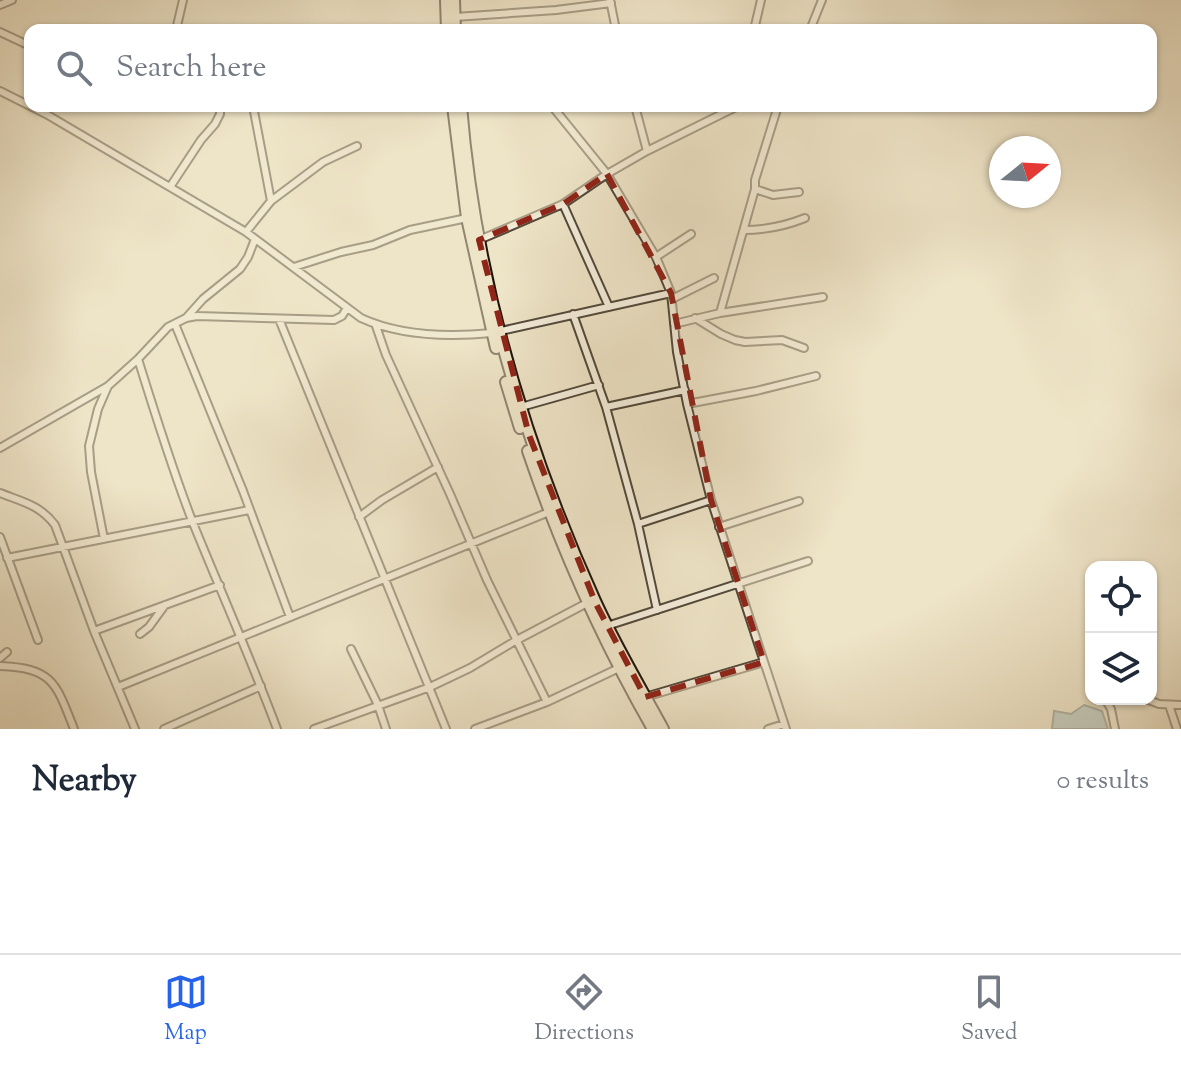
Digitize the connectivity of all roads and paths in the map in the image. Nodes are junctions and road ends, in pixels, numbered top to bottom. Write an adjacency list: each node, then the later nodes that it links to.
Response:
1 (12, 0): 9 (street)
2 (183, 0): 12 (street)
3 (446, 0): 13 (highway)
4 (454, 0): 11 (highway)
5 (554, 0): 10 (street)
6 (761, 0): 16 (street)
7 (822, 0): 17 (street)
8 (611, 2): 10 (street); 15 (street)
9 (0, 5)
10 (556, 10): 11 (street)
11 (455, 17): 14 (highway)
12 (177, 24)
13 (447, 24)
14 (455, 24)
15 (615, 24)
16 (755, 24)
17 (812, 24)
18 (0, 32): 19 (street)
19 (24, 43)
20 (0, 91): 21 (street)
21 (24, 103)
22 (42, 112): 31 (street)
23 (220, 112): 35 (street)
24 (254, 112): 38 (street)
25 (454, 112): 40 (highway)
26 (462, 112): 46 (highway)
27 (557, 112): 34 (street)
28 (637, 112): 33 (street)
29 (724, 112): 33 (street)
30 (776, 112): 36 (street)
31 (46, 114): 35 (street)
32 (357, 146): 38 (street)
33 (647, 151): 34 (street)
34 (607, 174): 39 (street); 47 (street)
35 (170, 187): 43 (street)
36 (755, 189): 37 (street); 42 (street)
37 (799, 192)
38 (271, 201): 43 (street)
39 (563, 204): 46 (street); 52 (street)
40 (467, 218): 48 (street); 62 (highway)
41 (805, 218): 42 (street)
42 (744, 230): 54 (street)
43 (246, 232): 45 (street)
44 (691, 234): 47 (street)
45 (255, 239): 48 (street); 56 (street)
46 (479, 240): 62 (highway)
47 (656, 257): 50 (street)
48 (294, 267): 53 (street)
49 (714, 278): 50 (street)
50 (671, 296): 52 (street); 60 (street)
51 (823, 297): 54 (street)
52 (609, 307): 55 (street)
53 (347, 308): 58 (street); 61 (street)
54 (720, 313): 57 (street)
55 (573, 314): 62 (street); 66 (street)
56 (186, 318): 58 (street); 59 (street)
57 (695, 318): 60 (street); 63 (street)
58 (279, 319): 79 (street)
59 (175, 324): 64 (street); 77 (street)
60 (674, 324): 68 (street)
61 (376, 326): 62 (street); 73 (street)
62 (495, 332): 70 (highway); 78 (highway)
63 (804, 348)
64 (138, 359): 67 (street); 80 (street)
65 (816, 376): 69 (street)
66 (599, 385): 70 (street); 71 (street)
67 (108, 386): 72 (street); 84 (street)
68 (685, 390): 69 (street); 71 (street)
69 (687, 404): 75 (street)
70 (521, 407): 96 (highway)
71 (606, 407): 81 (street)
72 (0, 448)
73 (438, 467): 79 (street); 85 (street)
74 (0, 493): 86 (street)
75 (711, 500): 81 (street); 82 (street)
76 (799, 501): 82 (street)
77 (249, 510): 80 (street); 95 (street)
78 (549, 512): 85 (street); 92 (highway)
79 (359, 517): 89 (street)
80 (193, 521): 84 (street); 90 (street)
81 (638, 524): 94 (street)
82 (719, 527): 91 (street)
83 (0, 537): 87 (street)
84 (104, 539): 86 (street)
85 (471, 543): 89 (street); 101 (street)
86 (62, 548): 87 (street); 97 (street)
87 (7, 558): 100 (street)
88 (808, 561): 91 (street)
89 (385, 578): 95 (street); 110 (street)
90 (220, 585): 93 (street); 99 (street)
91 (738, 585): 94 (street); 105 (street)
92 (587, 603): 101 (street); 107 (highway)
93 (165, 605): 97 (street); 98 (street)
94 (657, 610): 96 (street)
95 (290, 617): 99 (street)
96 (607, 626): 111 (highway)
97 (94, 631): 109 (street)
98 (140, 634)
99 (242, 638): 108 (street); 109 (street)
100 (38, 640)
101 (515, 641): 110 (street); 112 (street)
102 (351, 649): 114 (street)
103 (7, 652): 104 (street)
104 (0, 658)
105 (764, 662): 111 (street); 118 (street)
106 (0, 666): 120 (street)
107 (619, 668): 112 (street); 119 (highway)
108 (261, 686): 122 (street); 123 (street)
109 (118, 687): 121 (street)
110 (430, 687): 114 (street); 126 (street)
111 (645, 697): 128 (highway)
112 (547, 702): 127 (street)
113 (1157, 703): 116 (street)
114 (378, 705): 124 (street); 125 (street)
115 (1109, 705): 130 (street)
116 (1169, 705): 117 (street); 131 (street)
117 (1181, 705)
118 (785, 726): 129 (street)
119 (650, 728)
120 (74, 729)
121 (135, 729)
122 (164, 729)
123 (277, 729)
124 (314, 729)
125 (386, 729)
126 (446, 729)
127 (475, 729)
128 (663, 729)
129 (768, 729)
130 (1115, 729)
131 (1177, 729)

